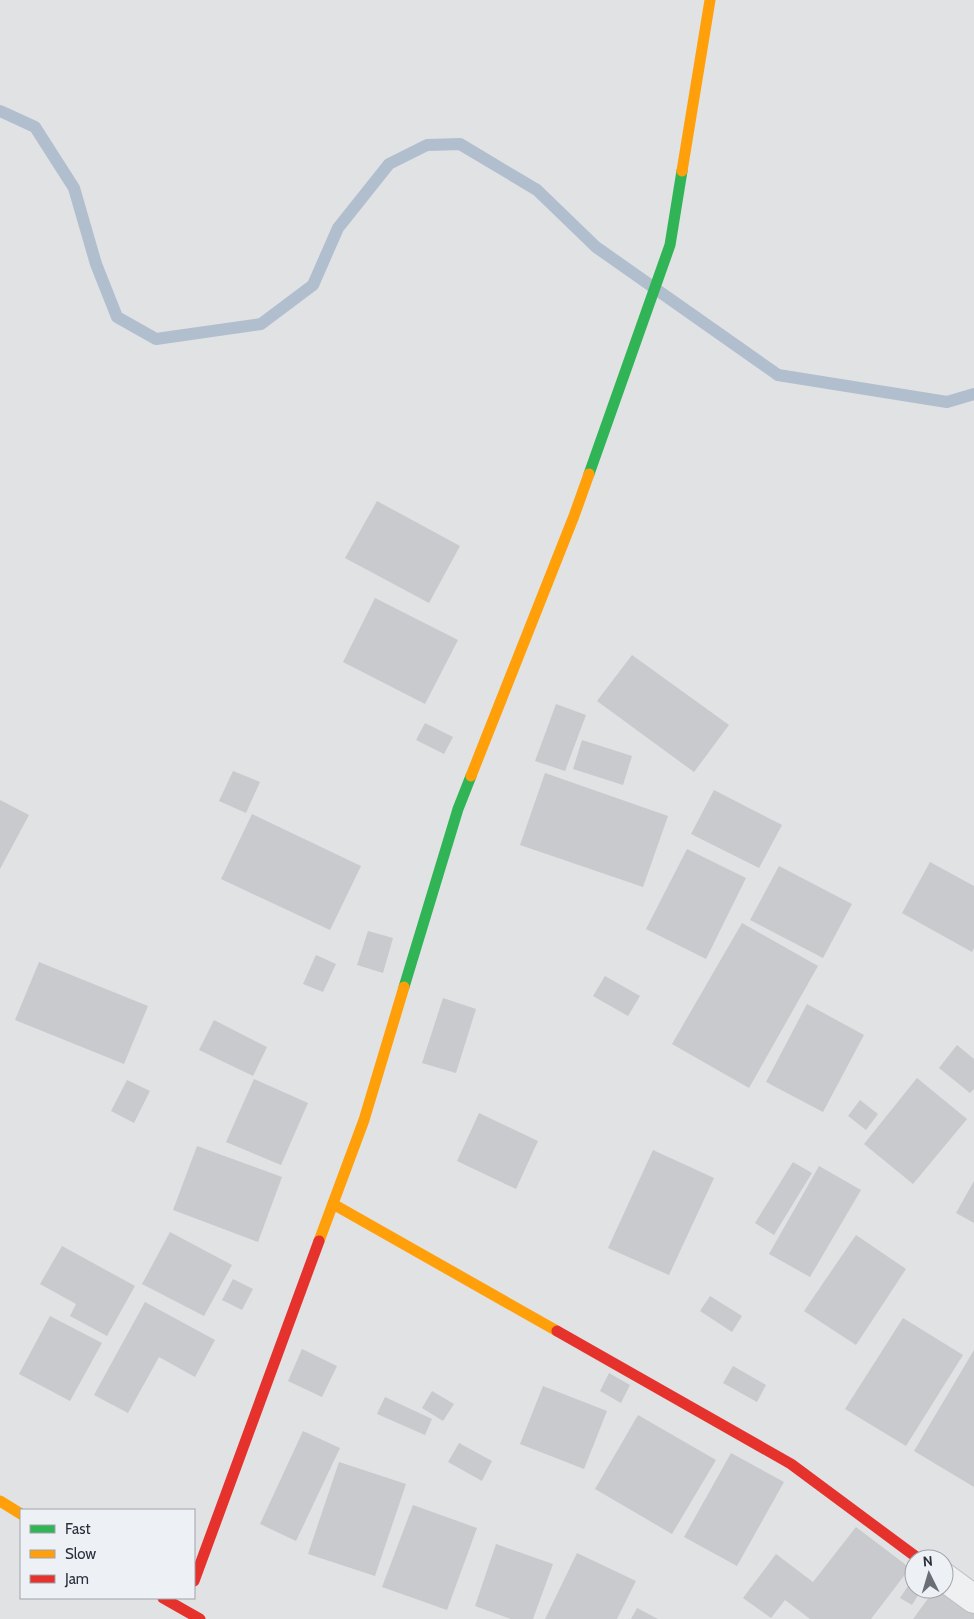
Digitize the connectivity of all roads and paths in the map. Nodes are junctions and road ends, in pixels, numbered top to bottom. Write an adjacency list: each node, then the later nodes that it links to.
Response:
1 (710, 0): 2 (street)
2 (333, 1204): 5 (street); 6 (street)
3 (0, 1501): 4 (street)
4 (20, 1513)
5 (906, 1549)
6 (195, 1578)
7 (954, 1584): 8 (street)
8 (974, 1599)

